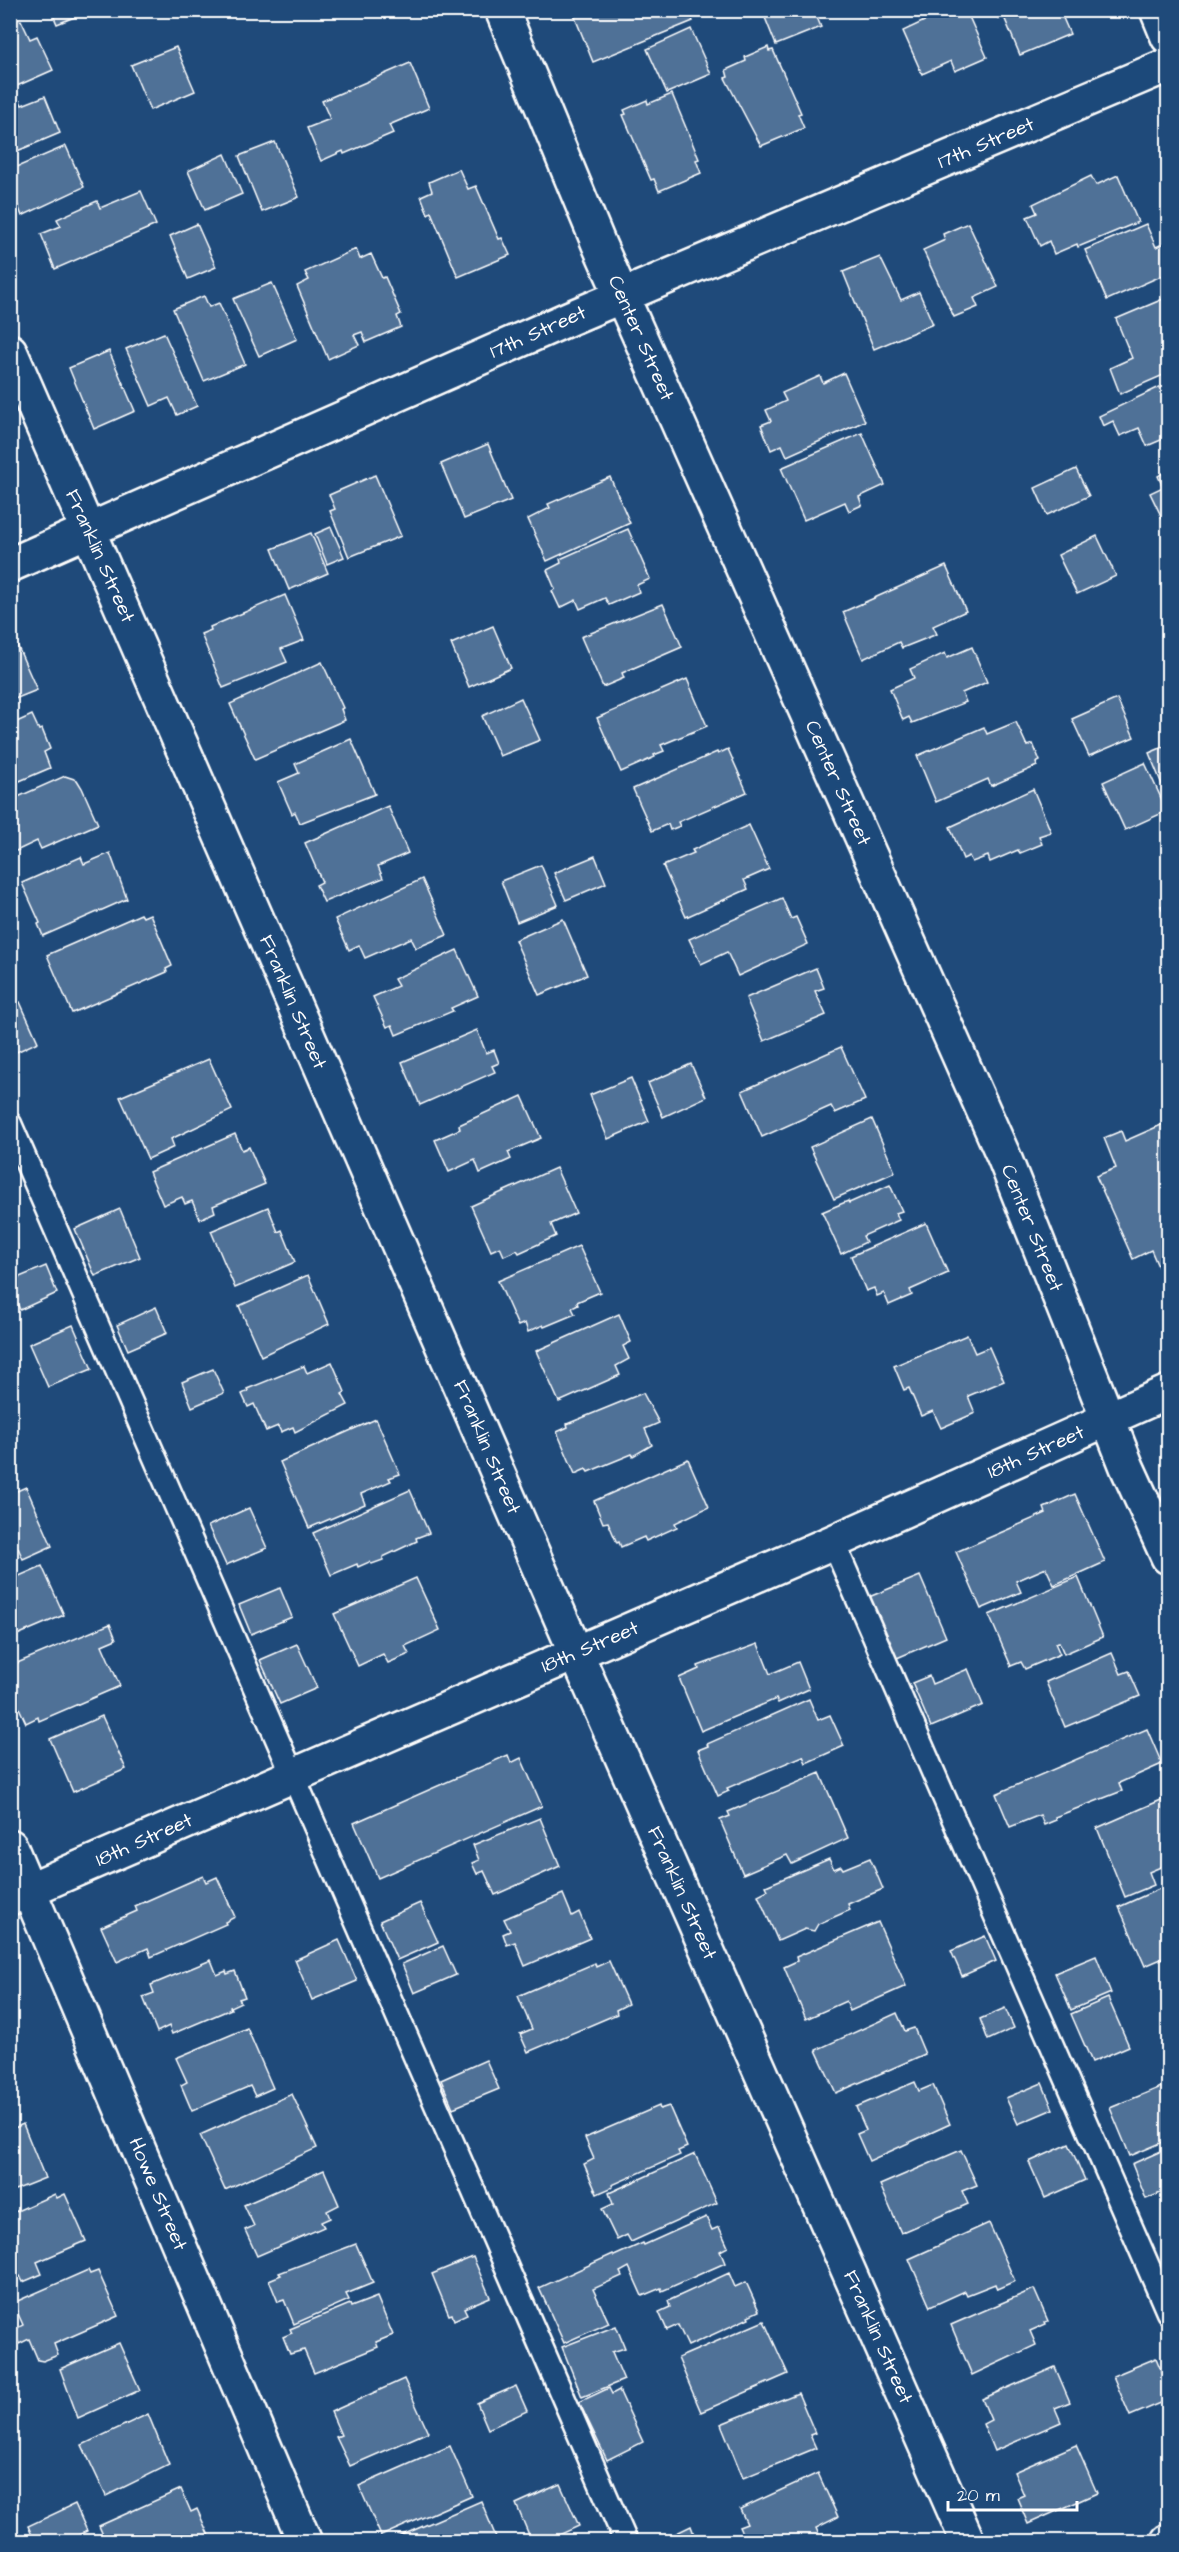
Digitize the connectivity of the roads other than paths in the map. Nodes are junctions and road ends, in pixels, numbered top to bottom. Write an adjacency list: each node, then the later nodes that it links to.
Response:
1 (502, 10): 5 (street, Center Street)
2 (1157, 10): 3 (street)
3 (1168, 37)
4 (1168, 65): 5 (street, 17th Street)
5 (623, 296): 7 (street, 17th Street); 11 (street, Center Street)
6 (10, 351): 7 (street, Franklin Street)
7 (89, 531): 8 (street, 17th Street); 14 (street, Franklin Street)
8 (10, 565)
9 (10, 1124): 15 (lane)
10 (1168, 1392): 11 (street, 18th Street)
11 (1108, 1419): 12 (street, 18th Street); 13 (street, Center Street)
12 (833, 1542): 14 (street, 18th Street); 18 (lane)
13 (1168, 1557)
14 (576, 1653): 15 (street, 18th Street); 21 (street, Franklin Street)
15 (295, 1775): 17 (street, 18th Street); 20 (lane)
16 (10, 1846): 17 (street, Howe Street)
17 (20, 1894): 19 (street, Howe Street)
18 (1168, 2312)
19 (305, 2541)
20 (626, 2541)
21 (968, 2541)

